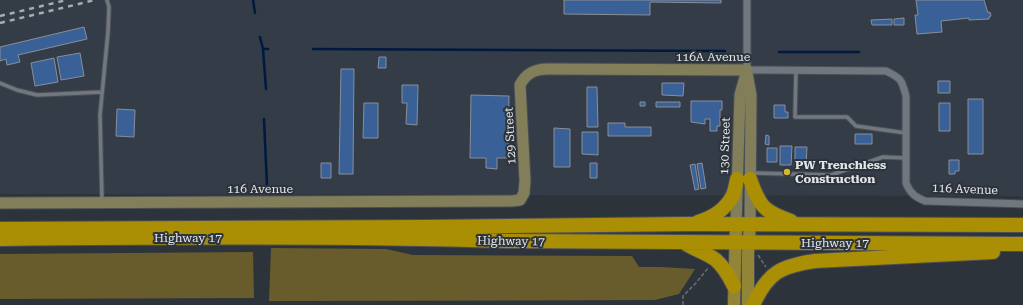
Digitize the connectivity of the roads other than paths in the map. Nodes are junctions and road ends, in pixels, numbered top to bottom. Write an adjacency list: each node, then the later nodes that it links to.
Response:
1 (107, 0): 7 (lane)
2 (747, 0): 3 (street, 130 Street)
3 (747, 70): 4 (street, 116A Avenue); 5 (street, 116A Avenue); 10 (street, 130 Street)
4 (796, 71): 8 (lane); 8 (street, 116A Avenue)
5 (529, 73): 11 (street, 129 Street)
6 (0, 83): 7 (lane)
7 (102, 92): 13 (lane)
8 (906, 133): 9 (street)
9 (906, 158): 10 (lane); 14 (street, 116 Avenue)
10 (746, 177): 15 (highway); 16 (street, 130 Street); 17 (highway); 20 (street, 130 Street)
11 (520, 200): 13 (street, 116 Avenue)
12 (0, 203): 13 (street, 116 Avenue)
13 (102, 203)
14 (1023, 204)
15 (689, 224): 19 (highway, Highway 17); 20 (highway, Highway 17)
16 (750, 224): 17 (highway, Highway 17); 20 (highway, Highway 17)
17 (799, 224): 18 (highway, Highway 17)
18 (1023, 225)
19 (0, 229)
20 (742, 239): 22 (highway); 23 (highway, Highway 17); 24 (highway, Highway 17); 26 (main road); 28 (main road)
21 (0, 240): 22 (highway, Highway 17)
22 (507, 241): 23 (highway, Highway 17)
23 (682, 242): 26 (highway)
24 (1023, 244)
25 (1023, 249): 29 (highway)
26 (734, 286): 27 (main road)
27 (734, 305)
28 (748, 305)
29 (753, 305)

